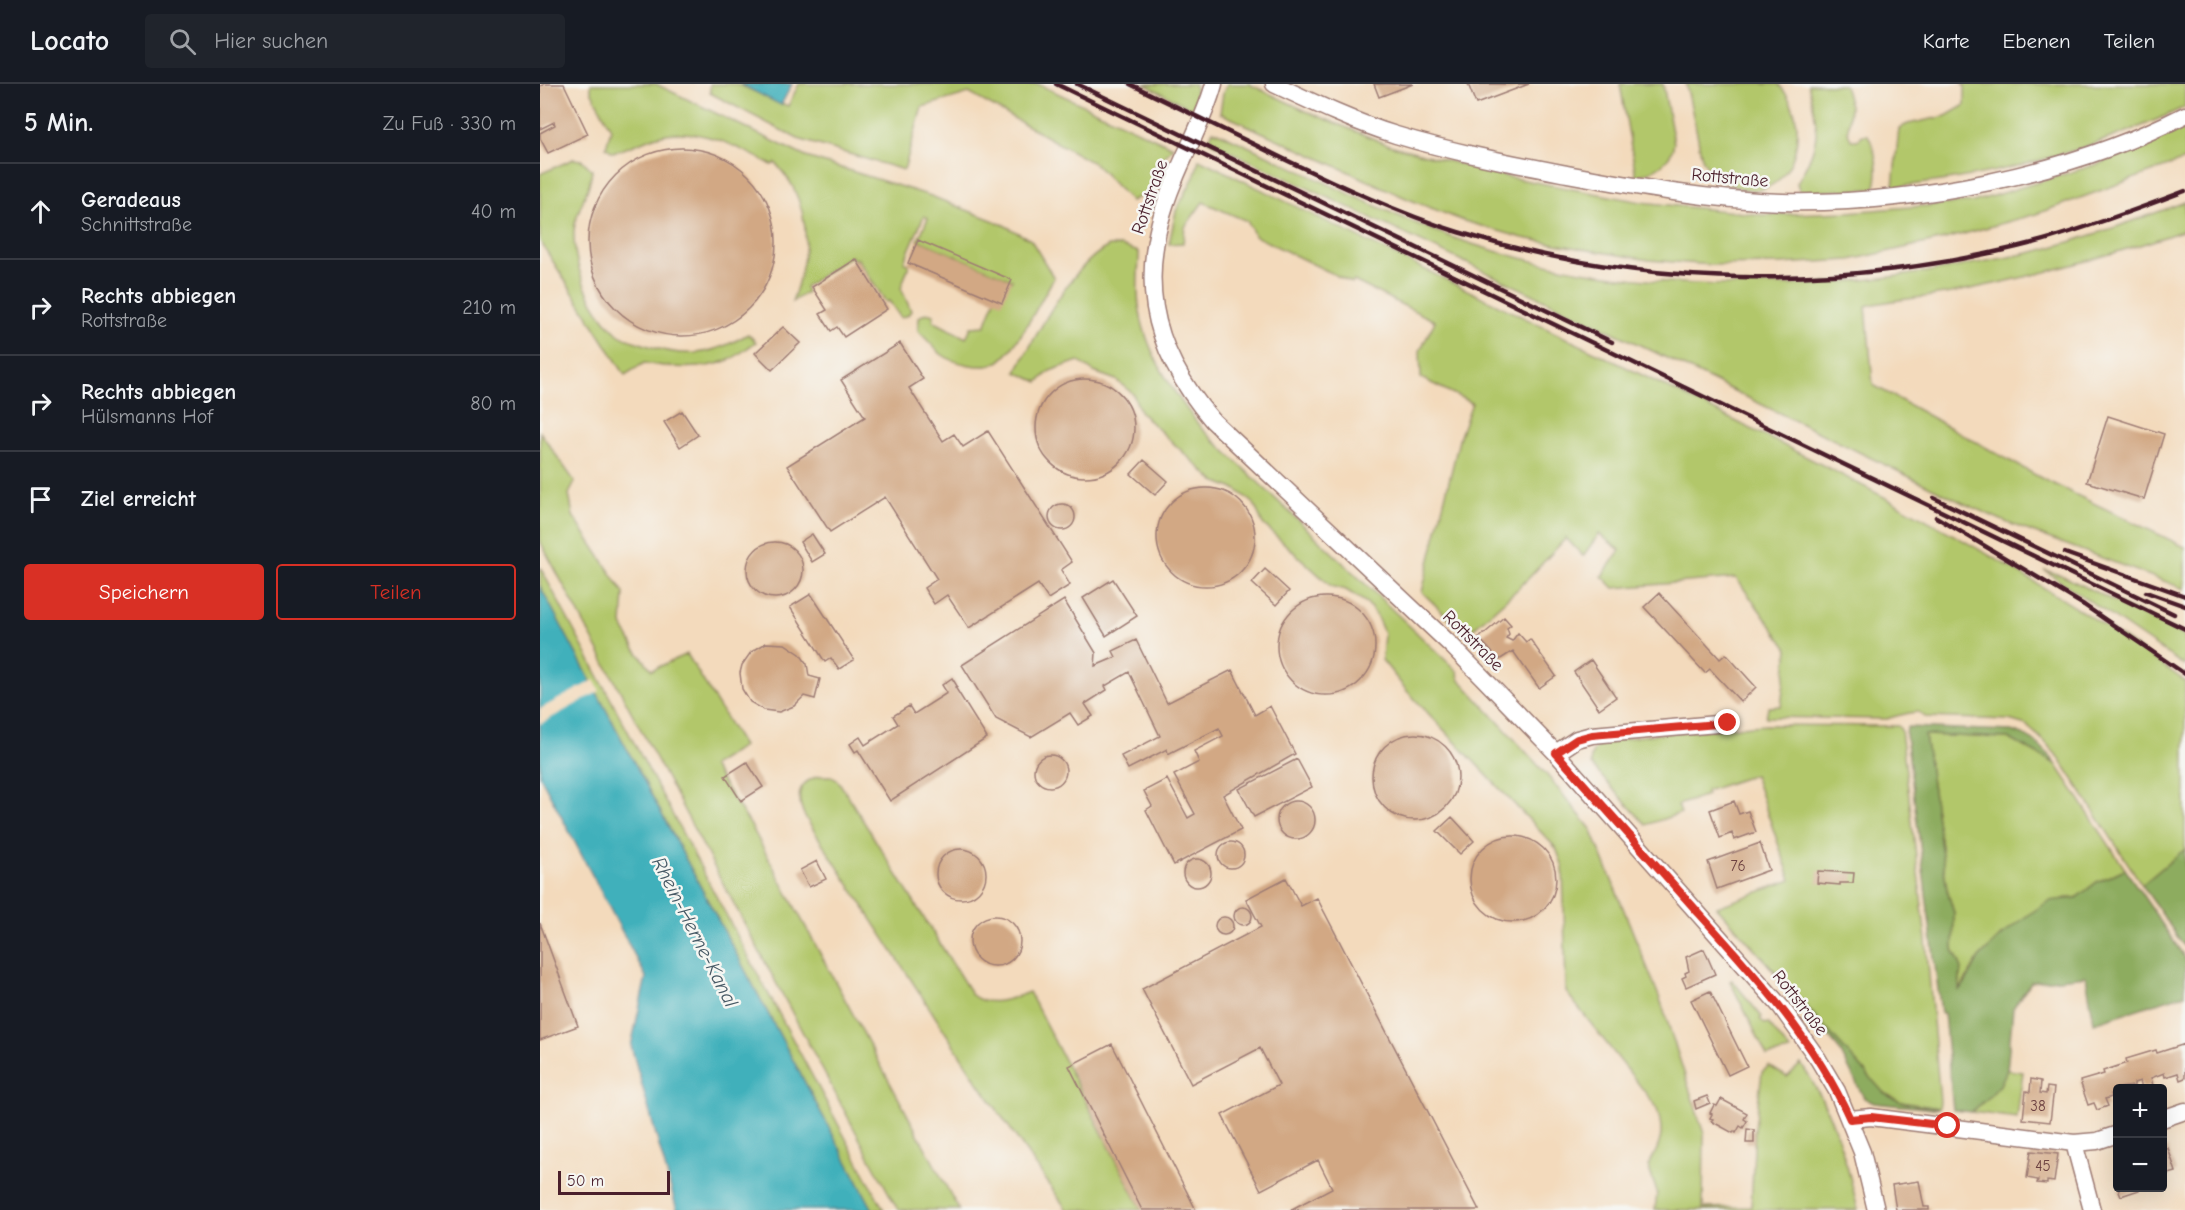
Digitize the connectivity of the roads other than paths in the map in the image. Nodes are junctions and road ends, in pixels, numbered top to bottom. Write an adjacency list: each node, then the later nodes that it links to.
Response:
1 (1214, 84): 5 (street, Rottstraße)
2 (1274, 84): 3 (street, Rottstraße)
3 (2185, 116)
4 (1728, 723): 5 (street)
5 (1556, 753): 8 (street, Rottstraße)
6 (2185, 1111): 7 (street)
7 (2167, 1118)
8 (1850, 1119): 10 (street); 11 (street, Rottstraße)
9 (2113, 1136): 10 (street)
10 (2074, 1143): 12 (street)
11 (1875, 1210)
12 (2092, 1210)

